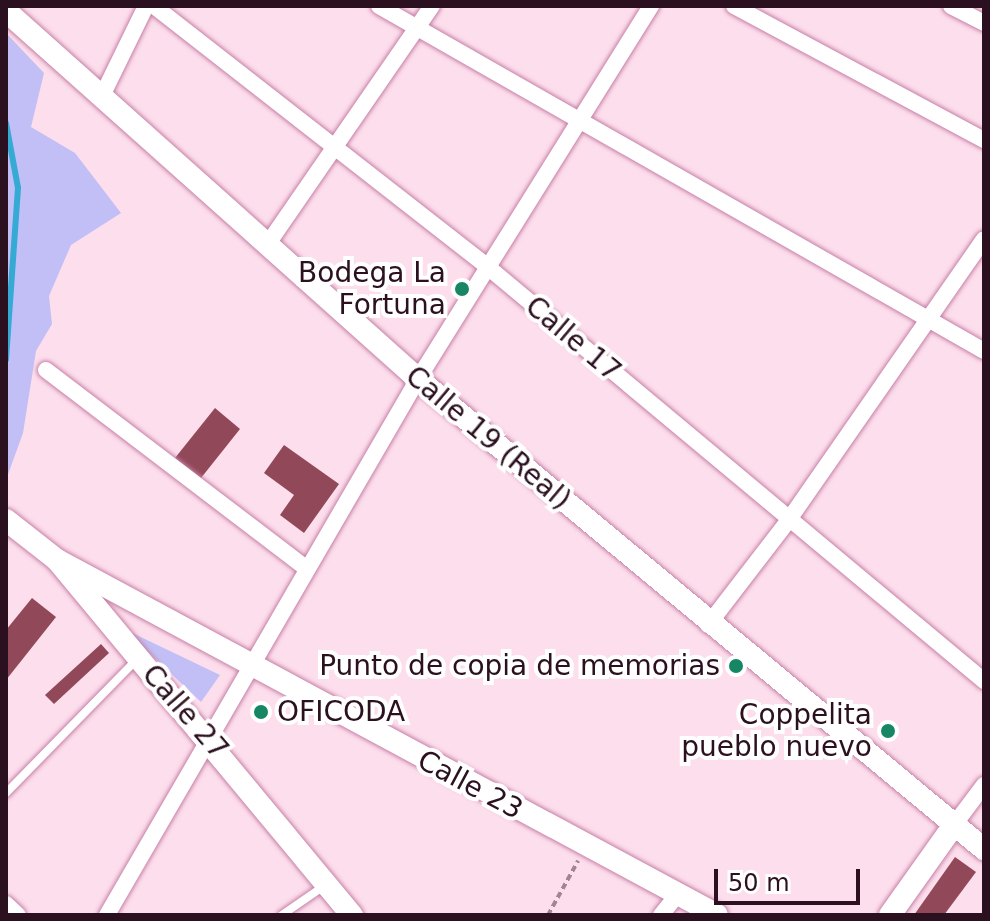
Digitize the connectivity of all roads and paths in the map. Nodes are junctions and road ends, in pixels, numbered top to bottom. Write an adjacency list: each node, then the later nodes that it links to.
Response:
1 (146, 6): 11 (street)
2 (154, 6): 14 (street, Calle 17)
3 (379, 6): 10 (street)
4 (432, 6): 10 (street)
5 (651, 6): 12 (street)
6 (734, 6): 13 (street)
7 (951, 6): 9 (street)
8 (6, 11): 11 (main road, Calle 19 (Real))
9 (984, 23)
10 (419, 26): 12 (street); 14 (street)
11 (103, 94): 16 (main road, Calle 19 (Real))
12 (581, 118): 17 (street); 18 (street)
13 (984, 140)
14 (336, 147): 16 (street); 17 (street, Calle 17)
15 (984, 239): 18 (street)
16 (267, 245): 21 (main road, Calle 19 (Real))
17 (489, 268): 21 (street); 23 (street, Calle 17)
18 (930, 318): 19 (street); 23 (street)
19 (984, 351)
20 (46, 370): 25 (street)
21 (418, 379): 25 (street); 26 (main road, Calle 19 (Real))
22 (6, 520): 24 (main road, Calle 27)
23 (788, 521): 26 (street); 29 (street, Calle 17)
24 (57, 560): 27 (main road, Calle 27); 28 (main road, Calle 23)
25 (307, 569): 28 (street)
26 (708, 625): 33 (main road, Calle 19 (Real))
27 (138, 658): 30 (main road, Calle 27); 32 (lane)
28 (250, 667): 30 (street); 34 (main road, Calle 23)
29 (984, 681)
30 (210, 739): 36 (main road, Calle 27); 40 (street)
31 (984, 785): 33 (street)
32 (6, 793)
33 (954, 825): 35 (main road, Calle 19 (Real)); 46 (main road)
34 (586, 847): 37 (main road, Calle 23); 43 (path)
35 (984, 849)
36 (327, 884): 41 (lane); 42 (main road, Calle 27)
37 (678, 894): 44 (street); 45 (main road, Calle 23)
38 (6, 904): 39 (street)
39 (18, 915)
40 (107, 915)
41 (282, 915)
42 (352, 915)
43 (548, 915)
44 (661, 915)
45 (717, 915)
46 (890, 915)

